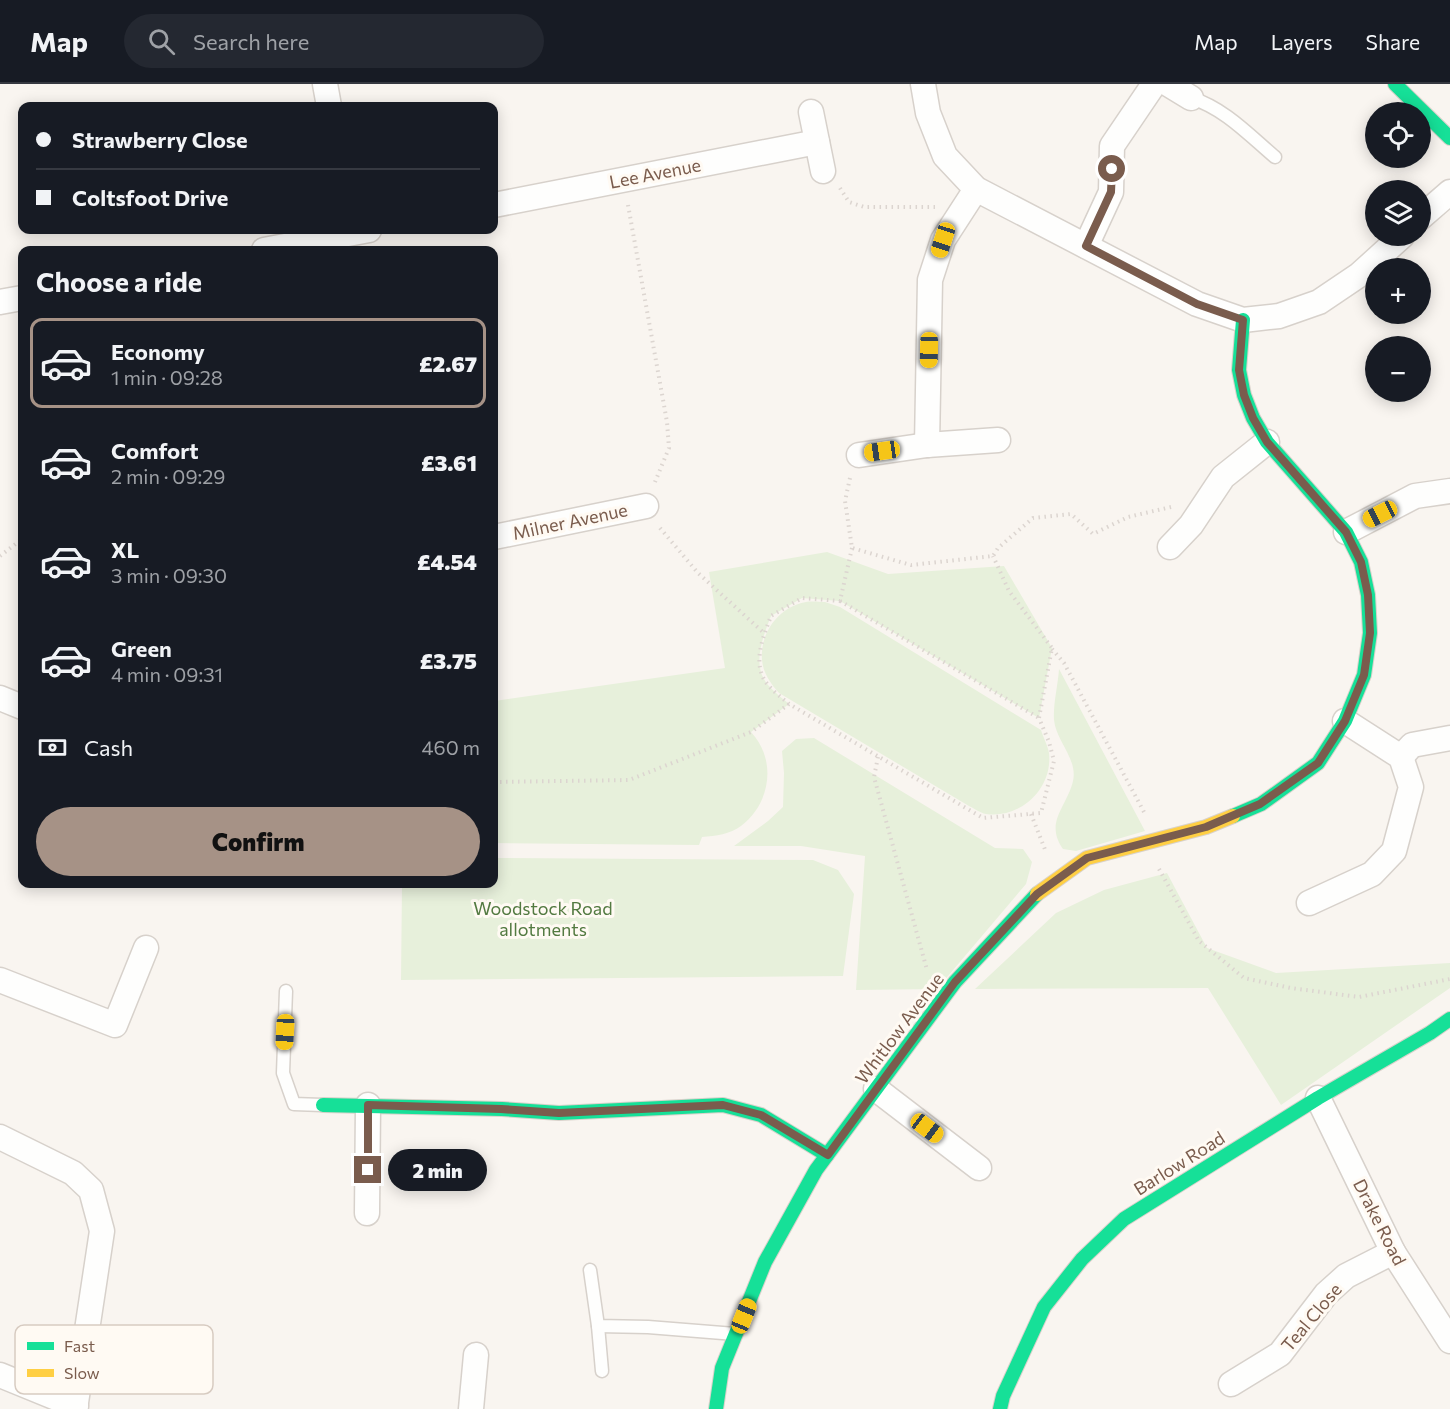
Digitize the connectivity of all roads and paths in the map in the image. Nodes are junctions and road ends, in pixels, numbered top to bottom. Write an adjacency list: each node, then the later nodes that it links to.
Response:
1 (325, 84): 7 (street)
2 (923, 84): 15 (street)
3 (1154, 84): 20 (street)
4 (1168, 84): 6 (street)
5 (1395, 84): 9 (street)
6 (1191, 98): 11 (lane)
7 (328, 102)
8 (811, 112): 10 (street)
9 (1450, 138)
10 (817, 142): 12 (street); 13 (street, Lee Avenue)
11 (1275, 157)
12 (823, 171): 15 (path)
13 (624, 179): 16 (street, Lee Avenue); 30 (path)
14 (1450, 192): 17 (street)
15 (970, 198): 20 (street); 27 (street)
16 (498, 204)
17 (1431, 208)
18 (359, 236): 19 (street)
19 (291, 246)
20 (1086, 246): 24 (street)
21 (1390, 246): 24 (street)
22 (18, 299): 23 (street)
23 (0, 302)
24 (1243, 320): 26 (street, Whitlow Avenue)
25 (998, 440): 27 (street)
26 (1267, 442): 31 (street); 32 (street, Whitlow Avenue)
27 (927, 445): 28 (street)
28 (859, 455): 36 (path)
29 (1450, 491): 32 (street)
30 (645, 506): 33 (street, Milner Avenue); 40 (path)
31 (1197, 515): 35 (street); 38 (path)
32 (1346, 532): 46 (street, Whitlow Avenue)
33 (498, 536)
34 (18, 542): 37 (path)
35 (1170, 547)
36 (852, 548): 38 (path); 39 (path)
37 (0, 556)
38 (993, 556): 41 (path)
39 (840, 601): 40 (path); 45 (path)
40 (765, 634): 43 (path)
41 (1052, 648): 45 (path); 52 (path)
42 (0, 698): 44 (street)
43 (789, 704): 48 (path); 50 (path)
44 (18, 705)
45 (1039, 718): 51 (path)
46 (1345, 721): 49 (street); 52 (street, Whitlow Avenue)
47 (1450, 738): 49 (street)
48 (878, 756): 51 (path); 60 (path)
49 (1401, 757): 55 (street)
50 (498, 782)
51 (1031, 814): 54 (path)
52 (1158, 838): 53 (street, Whitlow Avenue)
53 (1144, 843): 54 (street, Whitlow Avenue); 57 (path)
54 (1057, 880): 60 (street, Whitlow Avenue)
55 (1310, 903)
56 (146, 948): 58 (street)
57 (1450, 978)
58 (0, 980)
59 (286, 991): 64 (lane)
60 (937, 1007): 62 (street, Whitlow Avenue)
61 (1450, 1019): 63 (street, Barlow Road)
62 (876, 1089): 67 (street, Whitlow Avenue); 68 (street)
63 (1318, 1098): 70 (street, Drake Road); 85 (street, Barlow Road)
64 (323, 1105): 65 (street)
65 (368, 1105): 67 (street); 69 (street)
66 (0, 1137): 72 (street)
67 (828, 1155): 74 (street, Whitlow Avenue)
68 (979, 1168)
69 (368, 1213)
70 (1393, 1252): 75 (street, Drake Road); 80 (street, Teal Close)
71 (590, 1270): 73 (lane)
72 (88, 1325)
73 (598, 1326): 74 (lane); 77 (lane)
74 (736, 1334): 84 (street, Whitlow Avenue)
75 (1450, 1341)
76 (476, 1355): 83 (street)
77 (602, 1371)
78 (0, 1375): 79 (street)
79 (15, 1381)
80 (1231, 1384)
81 (45, 1394): 82 (street)
82 (76, 1407)
83 (471, 1409)
84 (716, 1409)
85 (1000, 1409)

